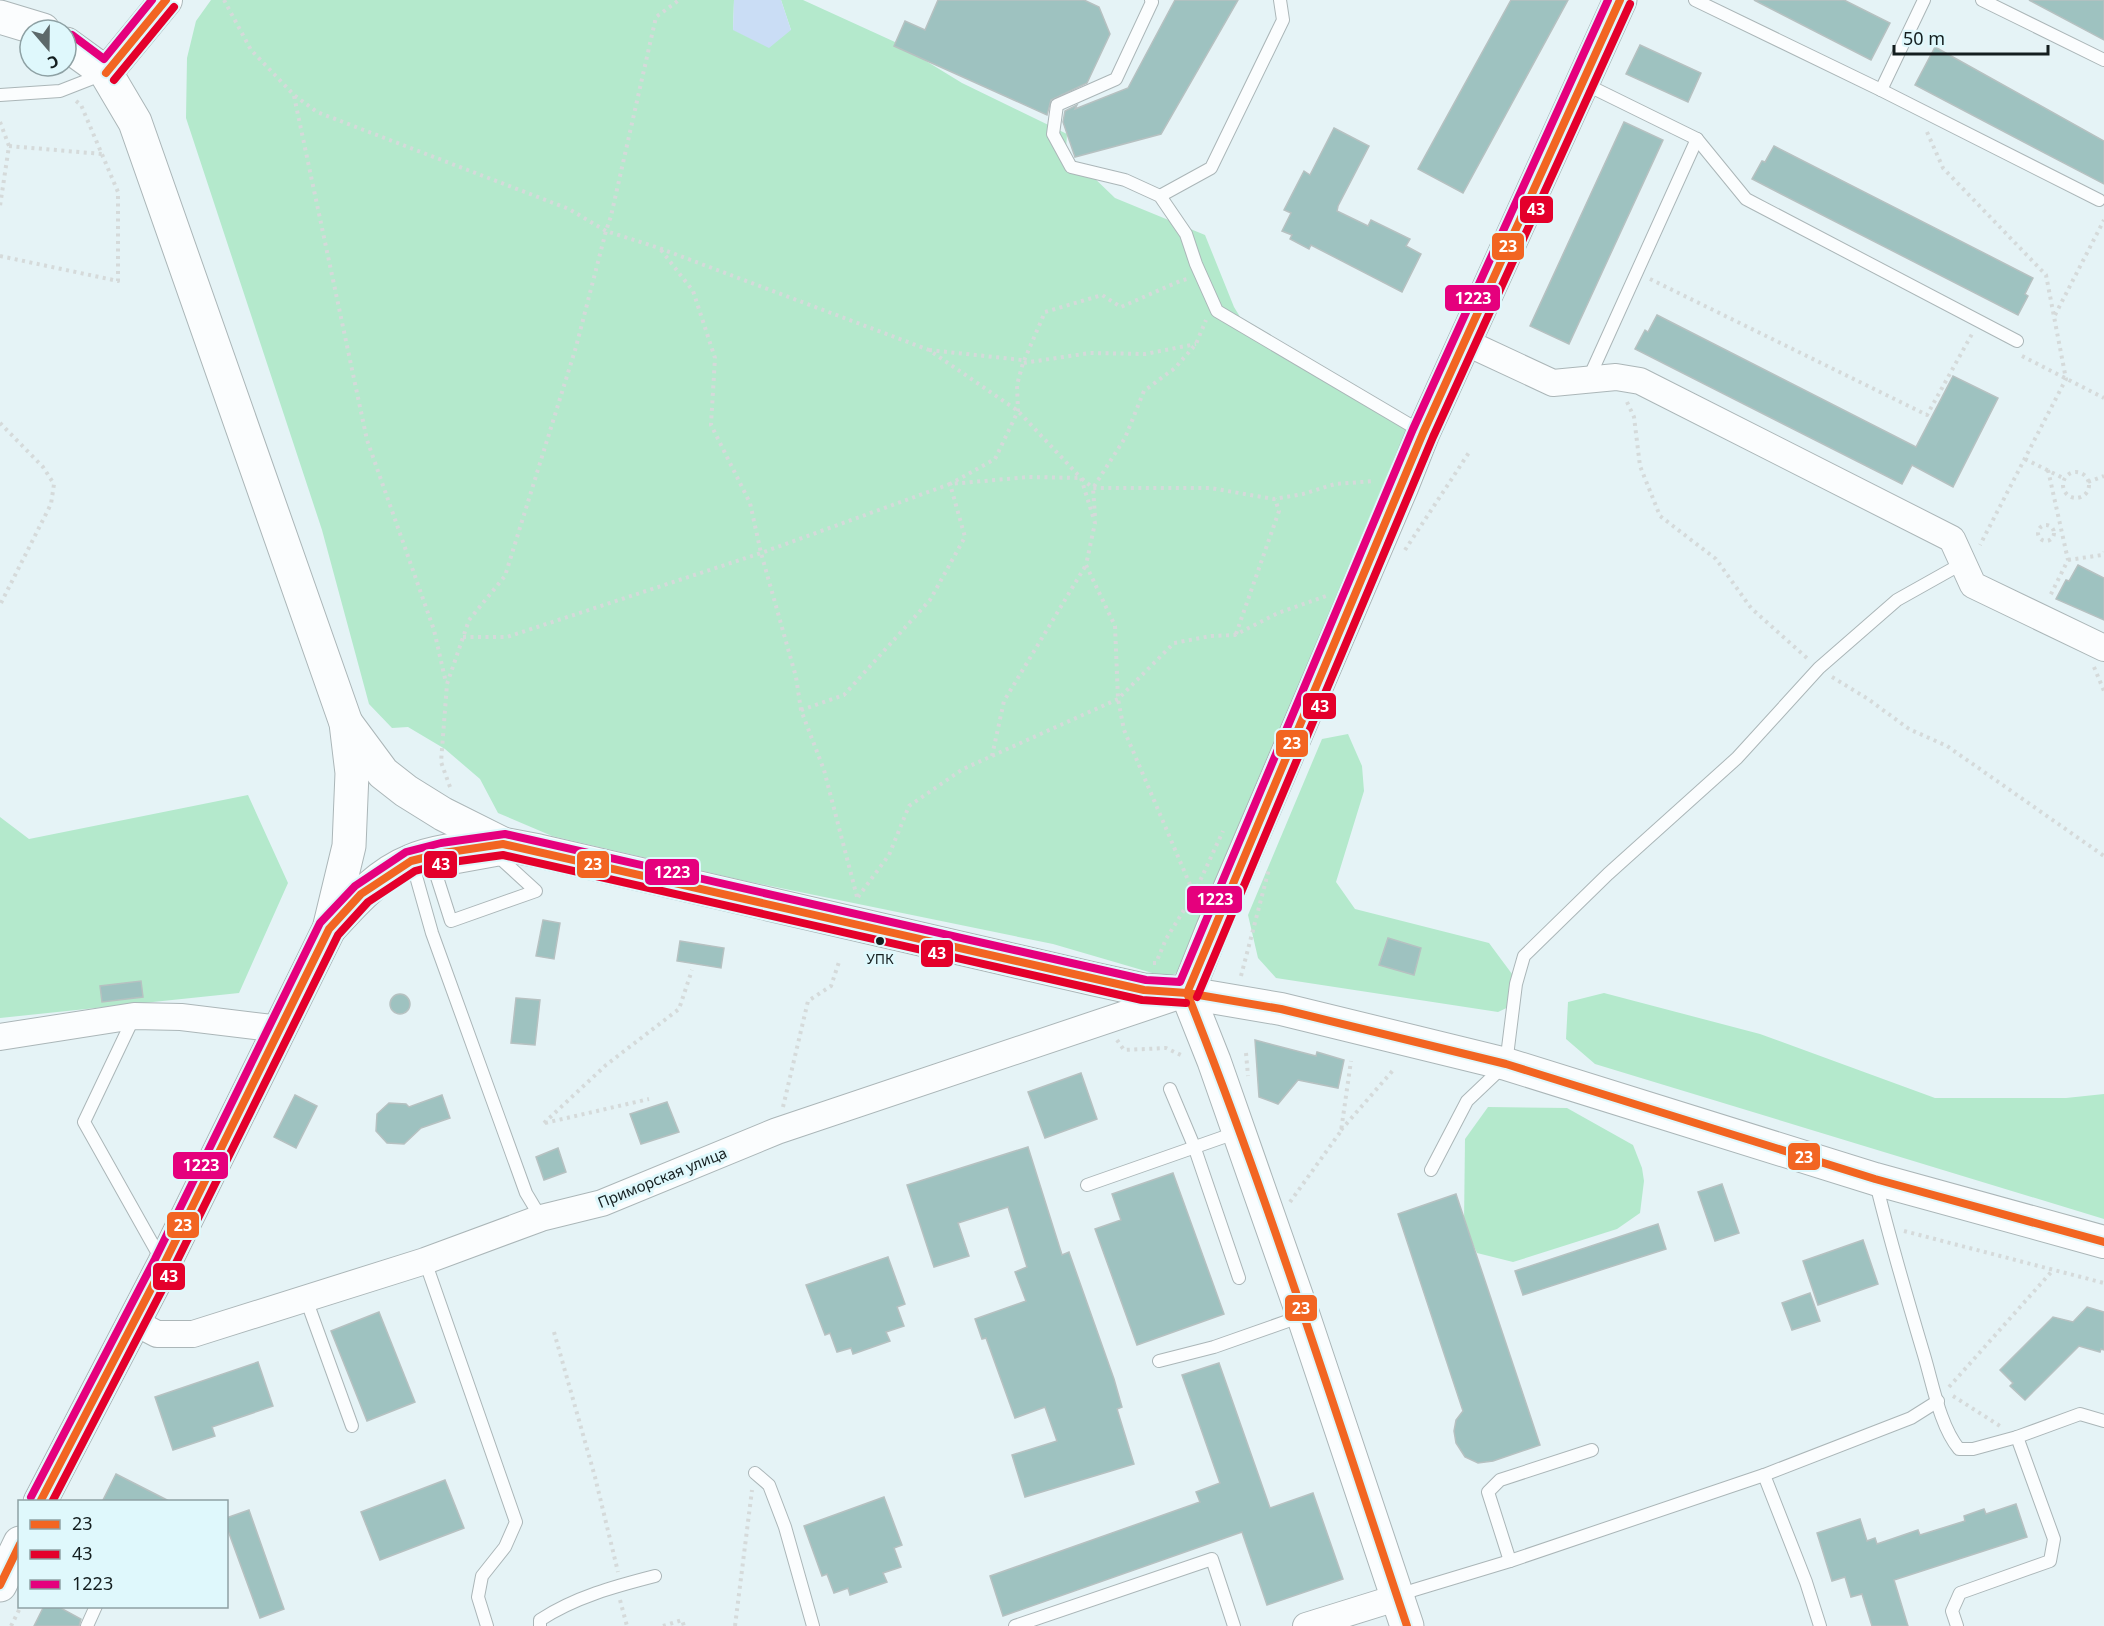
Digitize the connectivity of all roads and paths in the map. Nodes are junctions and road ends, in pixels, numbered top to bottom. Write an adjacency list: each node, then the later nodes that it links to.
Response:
1 (166, 0): 14 (street)
2 (224, 0): 19 (path)
3 (679, 0): 29 (path)
4 (1151, 0): 25 (lane)
5 (1280, 0): 25 (lane)
6 (1620, 0): 15 (main road)
7 (1695, 0): 16 (lane)
8 (1924, 0): 16 (lane)
9 (1983, 0): 13 (lane)
10 (0, 17): 11 (main road)
11 (18, 22)
12 (78, 53): 14 (main road)
13 (2104, 60)
14 (106, 73): 17 (lane); 73 (main road)
15 (1583, 83): 22 (lane); 38 (main road)
16 (1881, 90): 20 (lane)
17 (60, 91): 18 (lane); 24 (path)
18 (0, 95)
19 (294, 95): 29 (path); 70 (path)
20 (1916, 107): 26 (lane); 35 (path)
21 (0, 122): 23 (path)
22 (1697, 139): 32 (lane); 37 (lane)
23 (9, 146): 24 (path); 27 (path)
24 (102, 154): 31 (path)
25 (1160, 196): 45 (lane)
26 (2099, 200)
27 (0, 206)
28 (2104, 220): 35 (path)
29 (606, 231): 30 (path); 68 (path)
30 (659, 248): 40 (path); 59 (path)
31 (0, 256)
32 (1636, 273): 36 (path); 42 (lane)
33 (1190, 279): 41 (path)
34 (1209, 311): 39 (path)
35 (2054, 316): 46 (path)
36 (1974, 331)
37 (2017, 341)
38 (1465, 342): 42 (street); 45 (main road)
39 (1196, 344): 41 (path); 54 (path)
40 (929, 350): 41 (path); 43 (path)
41 (1023, 363): 43 (path)
42 (1588, 380): 62 (street)
43 (1018, 411): 49 (path); 53 (path)
44 (0, 423): 65 (path)
45 (1423, 433): 83 (main road)
46 (2025, 459): 47 (path); 62 (path)
47 (2048, 470): 50 (path); 57 (path)
48 (2104, 476): 52 (path)
49 (1081, 478): 53 (path); 54 (path); 56 (path)
50 (2065, 479): 52 (path); 52 (path)
51 (1382, 481): 55 (path)
52 (2088, 482)
53 (950, 484): 59 (path); 72 (path)
54 (1093, 488): 55 (path); 56 (path)
55 (1274, 499): 67 (path)
56 (1095, 523): 63 (path)
57 (2060, 528): 58 (path); 61 (path)
58 (2054, 530): 58 (path)
59 (761, 553): 68 (path); 72 (path)
60 (2104, 555): 61 (path)
61 (2067, 560): 66 (path)
62 (1963, 563): 66 (street); 88 (lane)
63 (1086, 565): 71 (path); 74 (path)
64 (1335, 593): 67 (path)
65 (0, 605)
66 (2040, 617): 69 (street)
67 (1235, 635): 71 (path)
68 (463, 637): 70 (path)
69 (2104, 648)
70 (447, 684): 75 (path)
71 (1118, 699): 74 (path); 79 (path)
72 (801, 710): 74 (path)
73 (346, 723): 75 (main road); 80 (main road)
74 (992, 756)
75 (466, 826): 76 (main road)
76 (503, 844): 78 (main road); 83 (main road)
77 (411, 861): 78 (main road); 80 (main road); 100 (lane)
78 (443, 861): 78 (lane)
79 (1196, 913)
80 (329, 929): 85 (main road)
81 (840, 959): 92 (path)
82 (692, 970): 91 (path)
83 (1188, 993): 88 (street); 92 (street, Приморская улица); 94 (main road)
84 (135, 1016): 85 (street); 86 (street); 104 (lane)
85 (280, 1029): 104 (main road)
86 (0, 1036)
87 (1351, 1061): 93 (path)
88 (1506, 1064): 96 (lane); 97 (street)
89 (1395, 1068): 93 (path)
90 (1170, 1089): 95 (lane)
91 (649, 1099)
92 (777, 1131): 100 (street, Приморская улица)
93 (1341, 1131): 99 (path)
94 (1239, 1132): 95 (lane); 109 (main road)
95 (1194, 1146): 98 (lane); 106 (lane)
96 (1431, 1170)
97 (1875, 1179): 101 (lane); 102 (street)
98 (1087, 1185)
99 (1284, 1210)
100 (541, 1218): 103 (street, Приморская улица)
101 (1886, 1226): 105 (path); 113 (lane)
102 (2104, 1242)
103 (425, 1261): 108 (street, Приморская улица); 131 (lane)
104 (164, 1264): 110 (main road)
105 (2053, 1270): 107 (path); 116 (path)
106 (1239, 1278)
107 (2104, 1283)
108 (306, 1299): 110 (street, Приморская улица); 115 (lane)
109 (1303, 1315): 112 (lane); 128 (main road)
110 (134, 1322): 120 (main road)
111 (554, 1332): 124 (path)
112 (1159, 1361)
113 (1938, 1401): 116 (lane); 119 (lane)
114 (2104, 1421): 116 (lane)
115 (352, 1426)
116 (2017, 1437): 142 (lane)
117 (1592, 1450): 122 (lane)
118 (754, 1473): 136 (path); 137 (lane)
119 (1764, 1475): 122 (lane); 141 (lane)
120 (41, 1500)
121 (18, 1547): 125 (main road)
122 (1510, 1561): 128 (lane)
123 (655, 1576): 124 (lane)
124 (621, 1585): 132 (lane); 133 (path)
125 (0, 1586)
126 (20, 1608): 129 (path)
127 (95, 1608): 130 (lane)
128 (1402, 1612): 140 (street)
129 (11, 1626)
130 (87, 1626)
131 (487, 1626)
132 (540, 1626)
133 (627, 1626)
134 (663, 1626): 135 (path)
135 (684, 1626)
136 (735, 1626)
137 (813, 1626)
138 (1015, 1626): 139 (lane)
139 (1234, 1626)
140 (1306, 1626)
141 (1820, 1626)
142 (1958, 1626)

